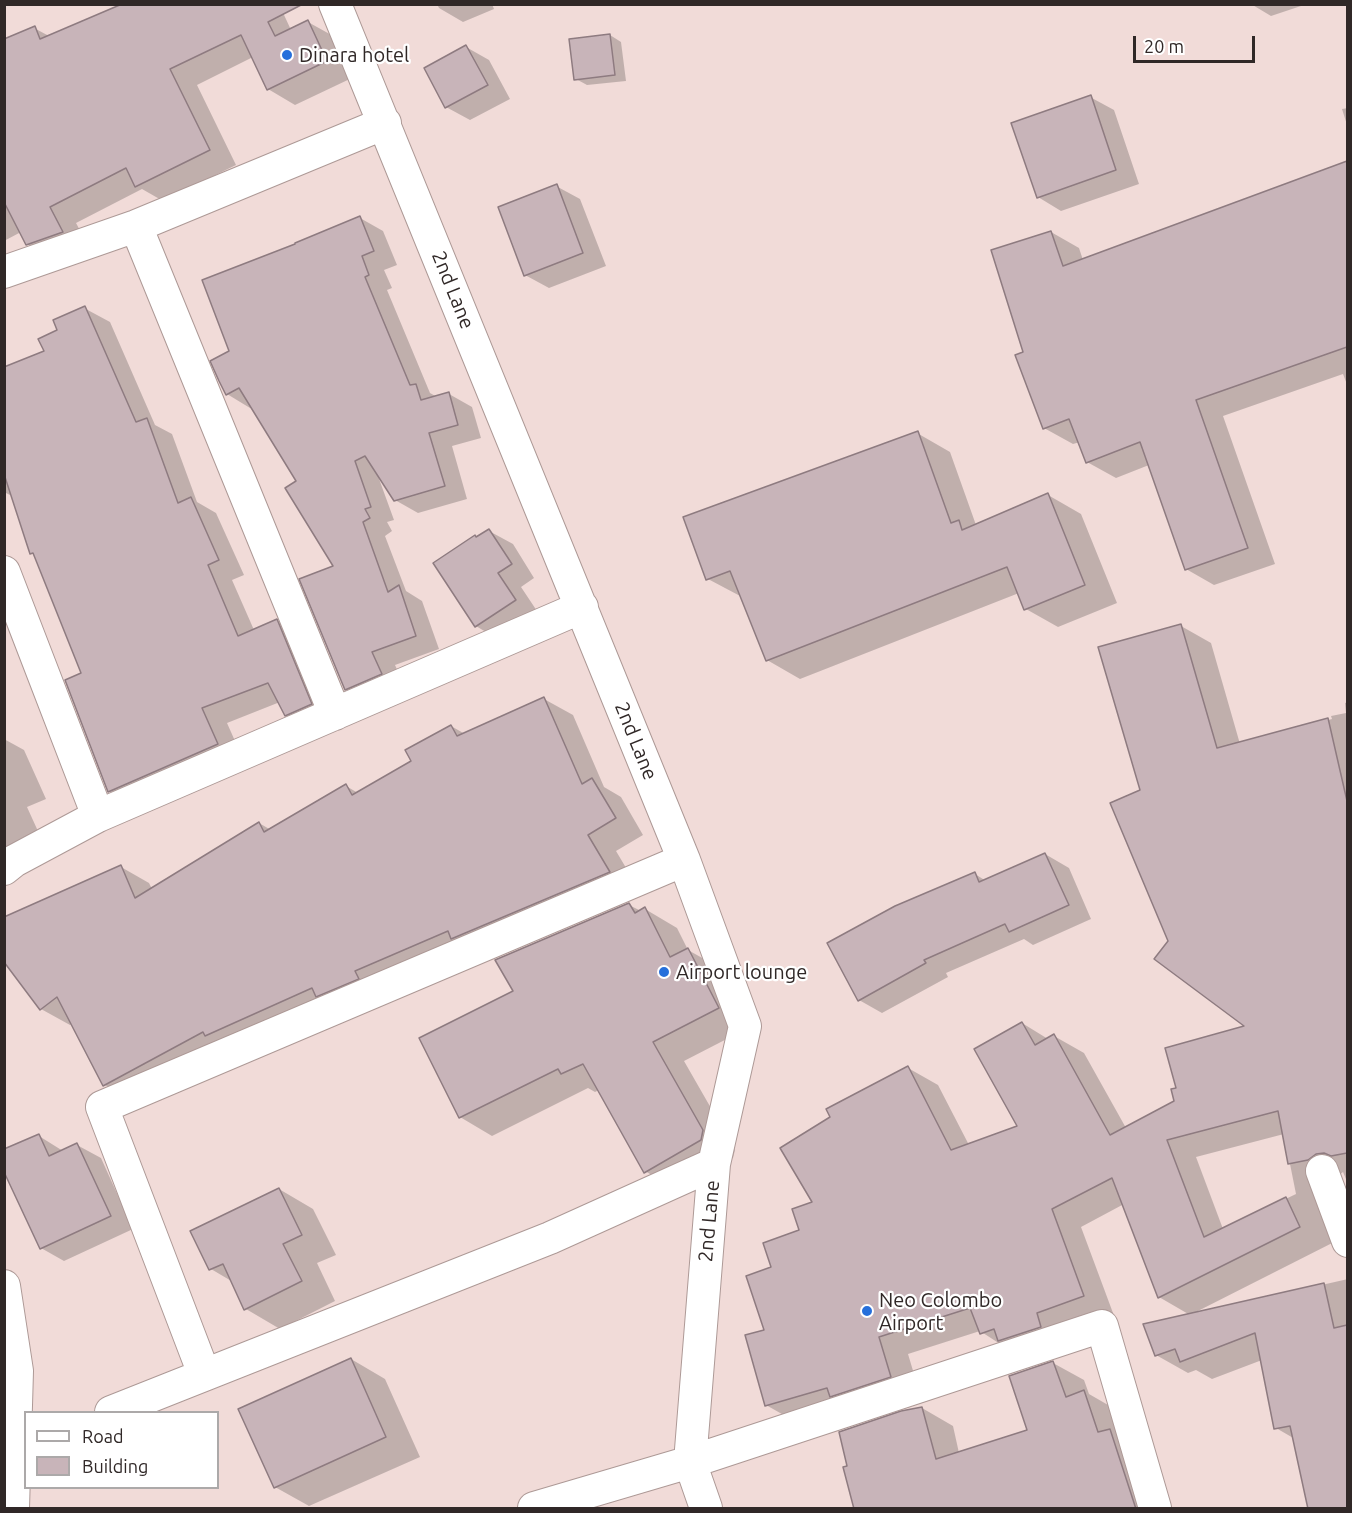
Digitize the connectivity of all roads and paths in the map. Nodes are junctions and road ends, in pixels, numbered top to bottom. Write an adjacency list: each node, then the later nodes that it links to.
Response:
1 (335, 4): 2 (street, 2nd Lane)
2 (386, 123): 3 (street); 6 (street, 2nd Lane)
3 (135, 226): 4 (street); 7 (street)
4 (4, 272)
5 (4, 572): 8 (street)
6 (582, 607): 7 (street); 9 (street, 2nd Lane)
7 (335, 714): 8 (street)
8 (98, 816): 10 (street)
9 (684, 860): 11 (street, 2nd Lane); 15 (street)
10 (4, 869)
11 (714, 1164): 15 (street); 18 (street, 2nd Lane)
12 (1322, 1171): 13 (street)
13 (1347, 1241)
14 (4, 1286): 17 (street)
15 (204, 1374): 16 (street)
16 (116, 1411)
17 (20, 1450): 19 (street)
18 (690, 1462): 20 (street); 21 (street, 2nd Lane); 22 (street)
19 (13, 1509)
20 (534, 1509)
21 (706, 1509)
22 (1155, 1509)

